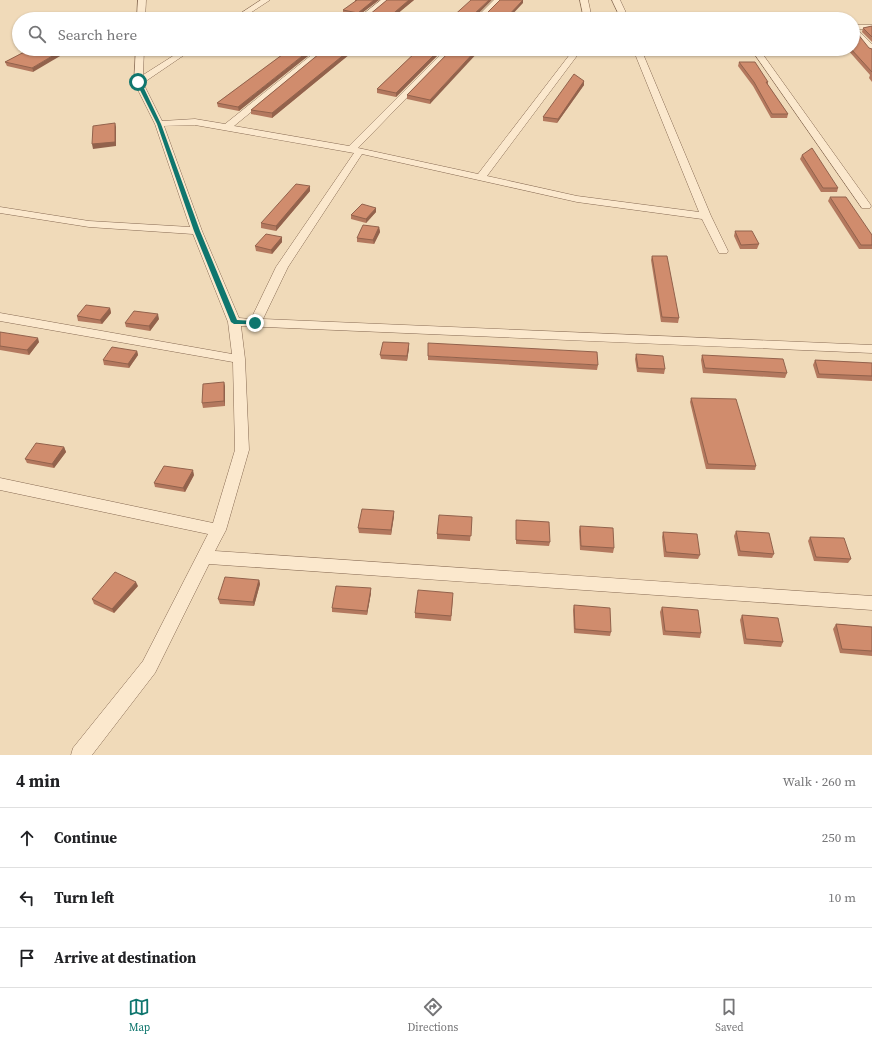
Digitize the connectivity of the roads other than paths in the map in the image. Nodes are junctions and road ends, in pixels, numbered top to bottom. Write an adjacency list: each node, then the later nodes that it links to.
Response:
1 (142, 0): 7 (street)
2 (266, 0): 8 (street)
3 (385, 0): 9 (street)
4 (498, 0): 10 (street)
5 (584, 0): 11 (street)
6 (616, 0): 12 (street)
7 (141, 12)
8 (247, 12)
9 (370, 12)
10 (487, 12)
11 (587, 12)
12 (622, 12)
13 (872, 27): 14 (street)
14 (860, 28)
15 (860, 36): 16 (street)
16 (872, 50)
17 (140, 56): 24 (street)
18 (178, 56): 24 (street)
19 (315, 56): 26 (street)
20 (443, 56): 27 (street)
21 (573, 56): 28 (street)
22 (640, 56): 31 (street)
23 (760, 56): 29 (street)
24 (138, 82): 25 (street)
25 (159, 124): 26 (street); 32 (street)
26 (227, 127): 27 (street)
27 (355, 150): 28 (street); 36 (street)
28 (480, 178): 31 (street)
29 (866, 206)
30 (0, 210): 32 (street)
31 (706, 216): 33 (street)
32 (197, 231): 35 (street)
33 (723, 252)
34 (0, 317): 38 (street)
35 (234, 322): 36 (street); 38 (street)
36 (255, 323): 37 (street)
37 (872, 349)
38 (239, 359): 40 (street)
39 (0, 484): 40 (street)
40 (218, 530): 41 (street)
41 (204, 557): 42 (street); 43 (street)
42 (872, 603)
43 (80, 755)

